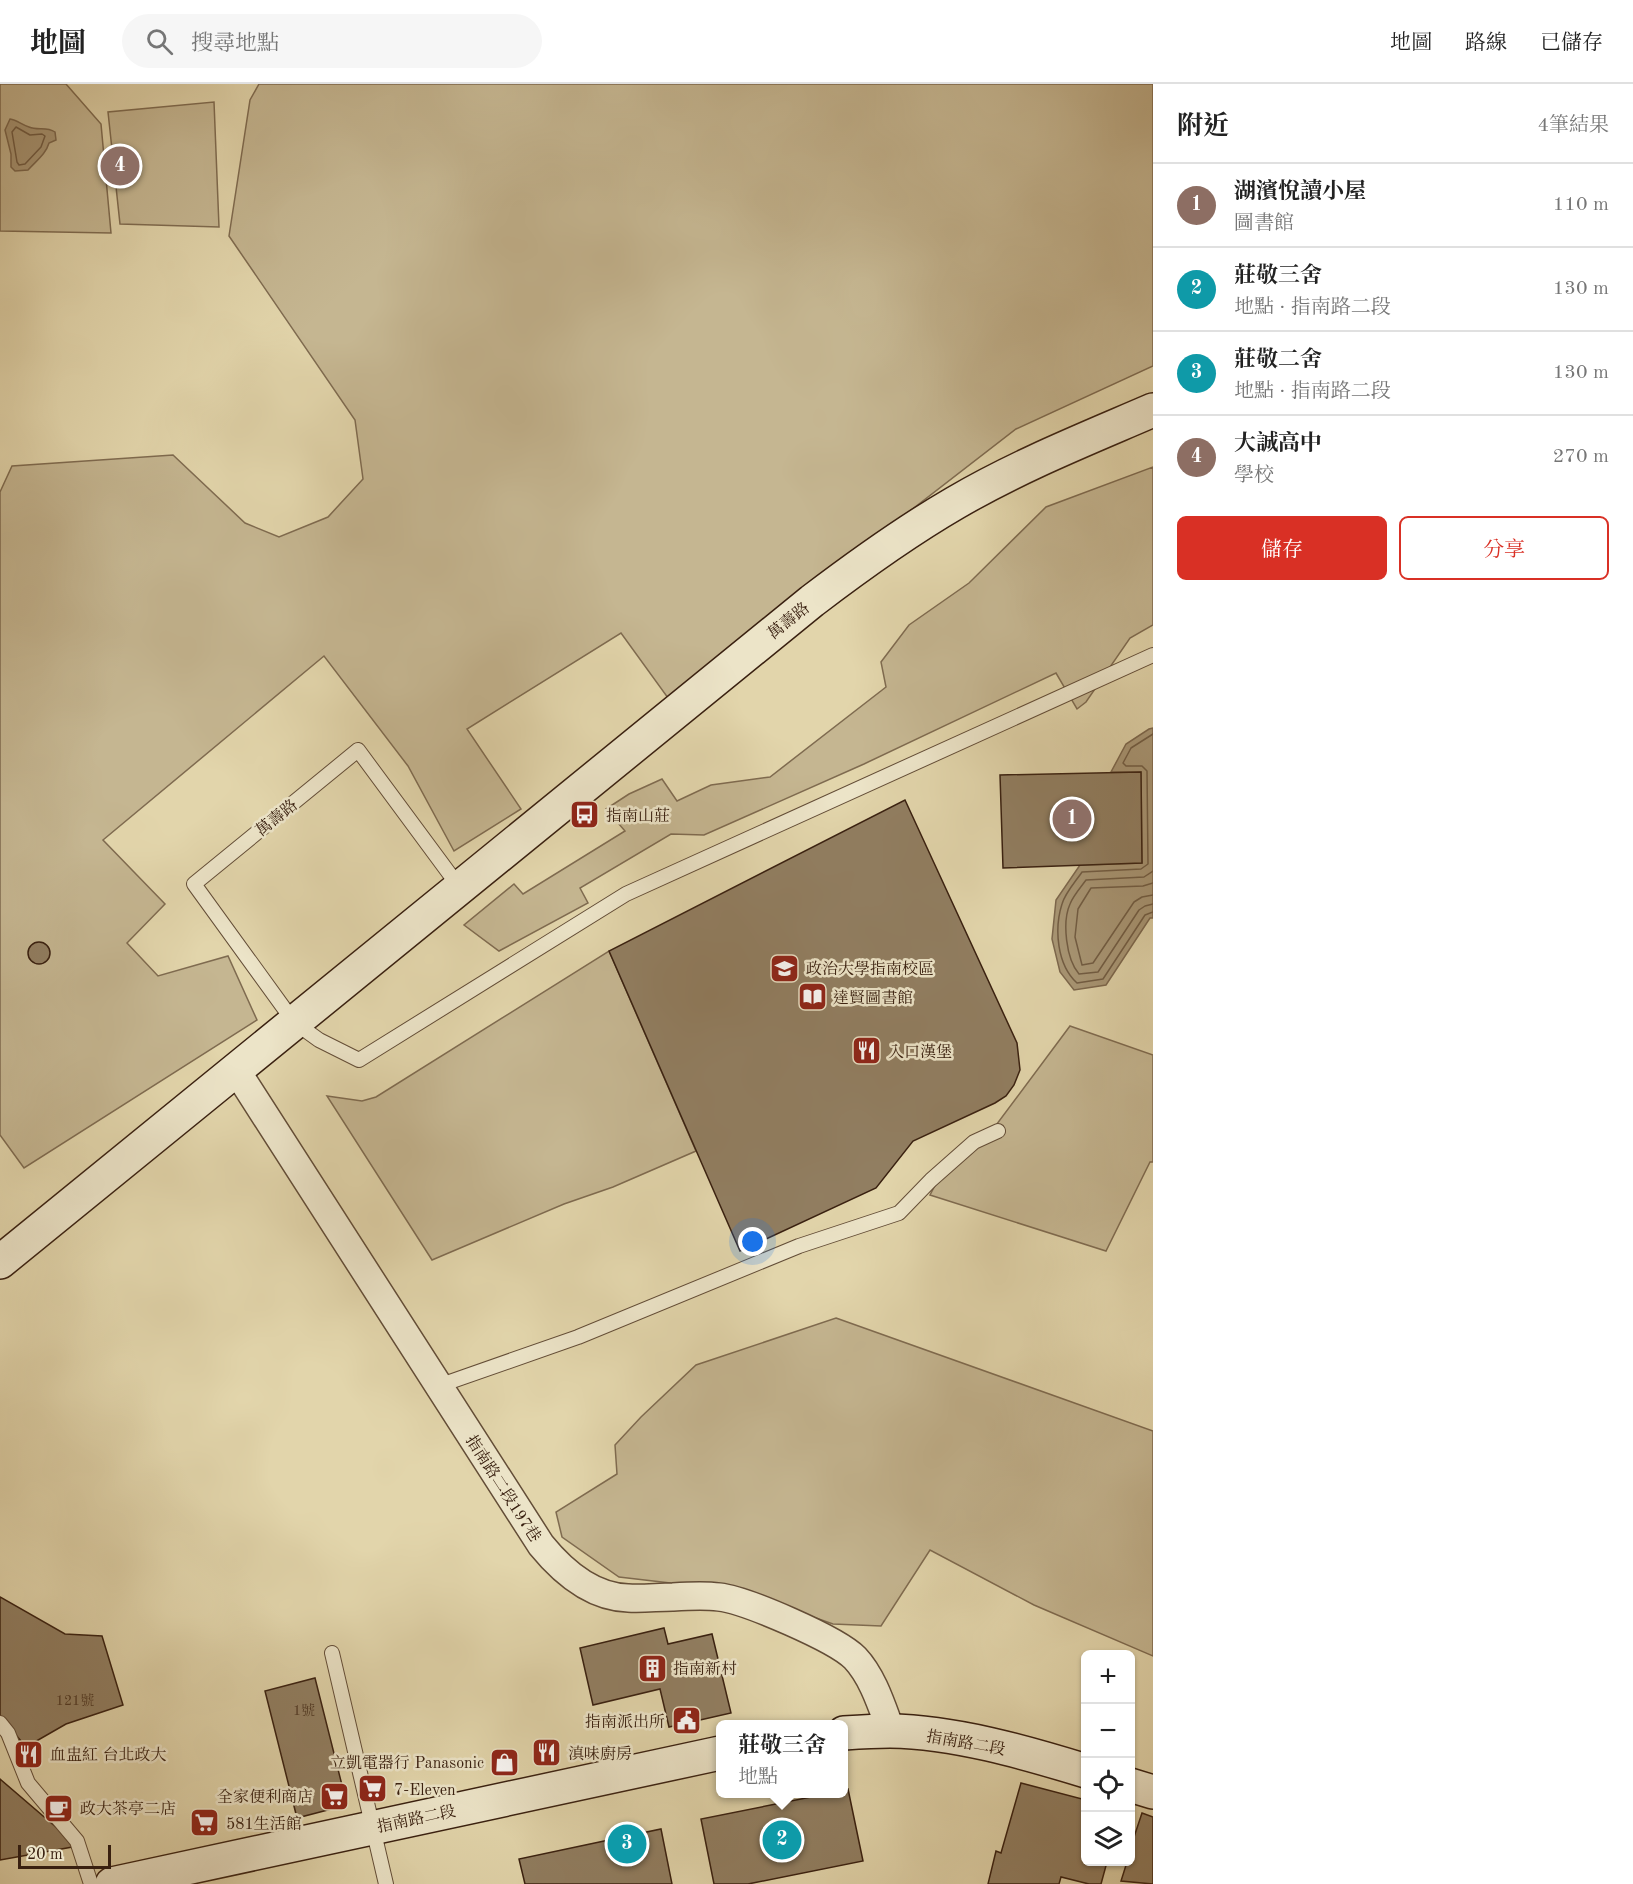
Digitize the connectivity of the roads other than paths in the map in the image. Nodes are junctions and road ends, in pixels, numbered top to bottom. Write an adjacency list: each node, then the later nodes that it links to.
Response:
1 (1153, 410): 3 (street, 萬壽路)
2 (1153, 655): 4 (lane)
3 (460, 888): 4 (street, 萬壽路); 4 (lane, 萬壽路)
4 (294, 1022): 5 (street, 萬壽路)
5 (236, 1070): 7 (street, 萬壽路); 8 (street, 指南路二段197巷)
6 (998, 1131): 8 (lane)
7 (1, 1260)
8 (438, 1386): 11 (street, 指南路二段197巷)
9 (332, 1653): 17 (lane)
10 (4, 1728): 18 (lane)
11 (891, 1731): 12 (street, 指南路二段); 14 (street, 指南路二段)
12 (848, 1733)
13 (716, 1754): 17 (street, 指南路二段)
14 (1081, 1769)
15 (1135, 1786): 16 (street)
16 (1153, 1792)
17 (371, 1828): 19 (street, 指南路二段); 20 (lane)
18 (91, 1884)
19 (112, 1884)
20 (386, 1884)

